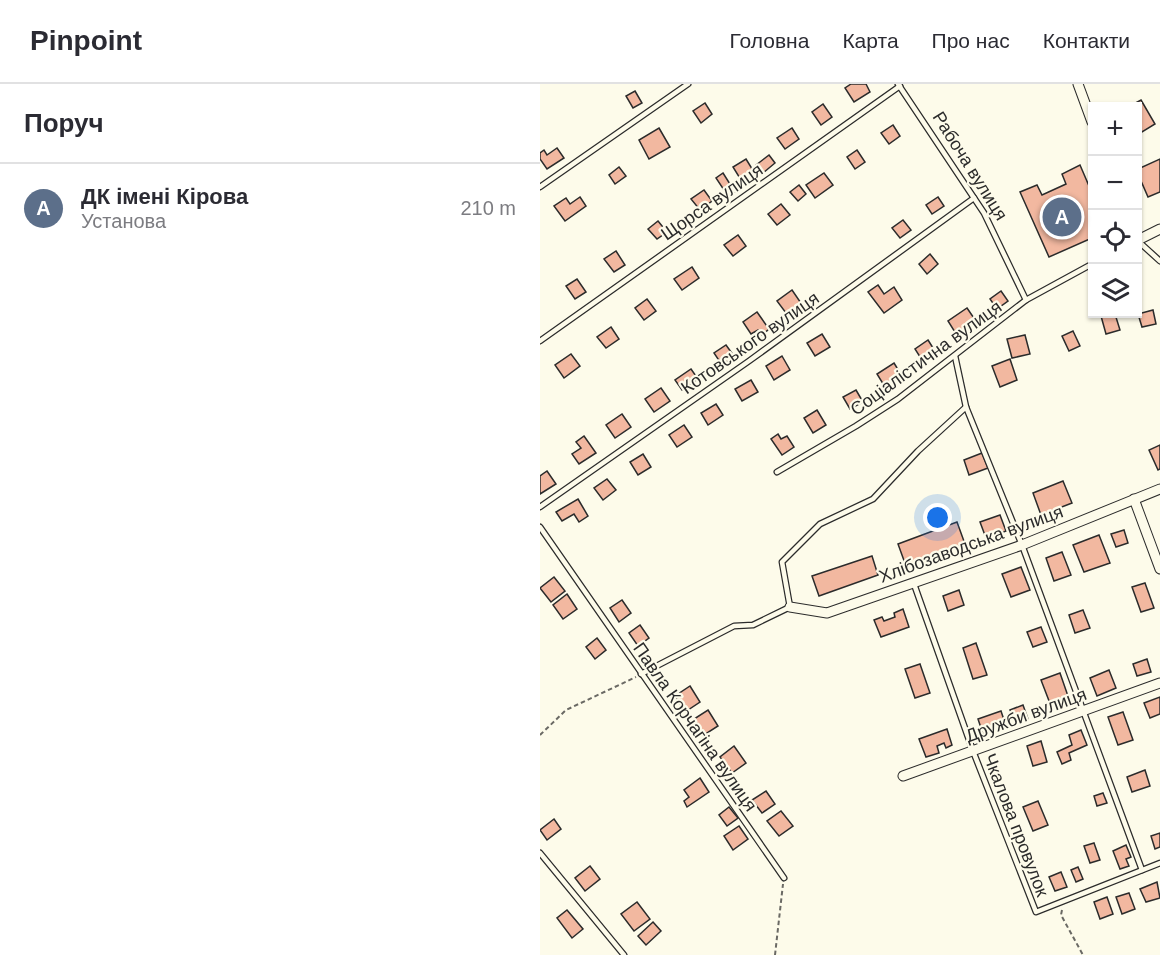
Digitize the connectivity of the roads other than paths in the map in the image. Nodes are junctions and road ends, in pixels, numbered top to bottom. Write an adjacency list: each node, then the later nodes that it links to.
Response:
1 (688, 84): 5 (lane)
2 (1078, 84): 4 (street)
3 (899, 85): 6 (lane, Рабоча вулиця); 13 (lane, Щорса вулиця)
4 (1088, 111)
5 (540, 187)
6 (974, 198): 12 (lane, Рабоча вулиця); 19 (lane, Котовського вулиця)
7 (1160, 229): 8 (street)
8 (1142, 238)
9 (1142, 245): 10 (lane)
10 (1160, 261)
11 (1088, 266): 12 (lane, Соціалістична вулиця)
12 (1026, 300): 14 (lane, Соціалістична вулиця)
13 (540, 341)
14 (954, 356): 15 (lane); 16 (lane, Соціалістична вулиця)
15 (966, 407): 21 (lane); 24 (lane)
16 (777, 472)
17 (1160, 489): 18 (street, Хлібозаводська вулиця)
18 (1134, 499): 21 (street, Хлібозаводська вулиця); 22 (street)
19 (540, 507)
20 (540, 527): 25 (lane, Павла Корчагіна вулиця)
21 (1022, 545): 23 (street, Хлібозаводська вулиця); 27 (lane)
22 (1160, 569)
23 (914, 584): 24 (street, Хлібозаводська вулиця); 28 (lane, Чкалова провулок)
24 (790, 607): 25 (lane)
25 (641, 674): 33 (lane, Павла Корчагіна вулиця)
26 (1160, 683): 27 (street, Дружби вулиця)
27 (1083, 712): 28 (street, Дружби вулиця); 32 (lane)
28 (973, 751): 29 (street, Дружби вулиця); 32 (lane, Чкалова провулок)
29 (903, 776)
30 (540, 853): 34 (lane)
31 (1160, 863): 32 (lane)
32 (1142, 870)
33 (784, 878)
34 (624, 955)

